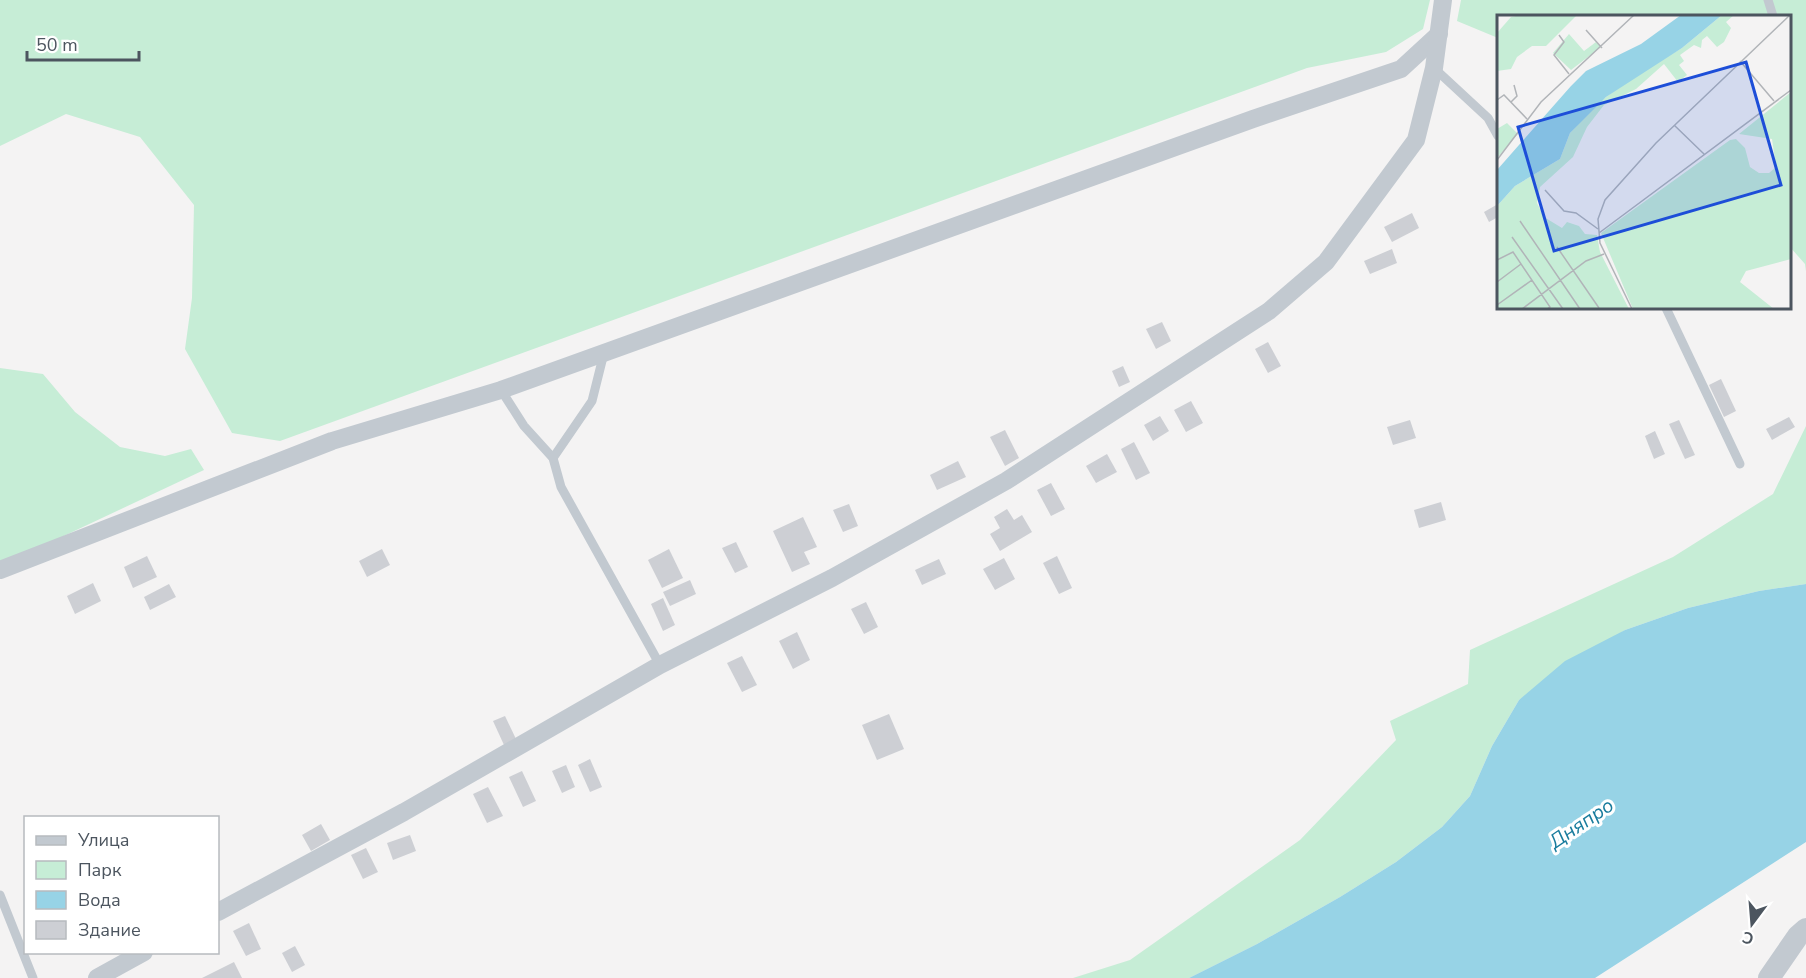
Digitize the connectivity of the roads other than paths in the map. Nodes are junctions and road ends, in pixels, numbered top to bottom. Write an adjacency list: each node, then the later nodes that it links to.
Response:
1 (1443, 0): 4 (street)
2 (1768, 0): 3 (lane)
3 (1773, 15)
4 (1439, 34): 5 (street); 8 (street)
5 (1434, 68): 6 (lane); 13 (street)
6 (1497, 134)
7 (1666, 309): 11 (lane)
8 (604, 352): 9 (street); 10 (lane)
9 (501, 390): 10 (lane); 12 (street)
10 (554, 458): 13 (lane)
11 (1740, 464)
12 (0, 570)
13 (660, 665): 15 (street)
14 (0, 895): 18 (lane)
15 (219, 911)
16 (1806, 929): 20 (street)
17 (140, 954): 19 (street)
18 (33, 978)
19 (97, 978)
20 (1769, 978)

